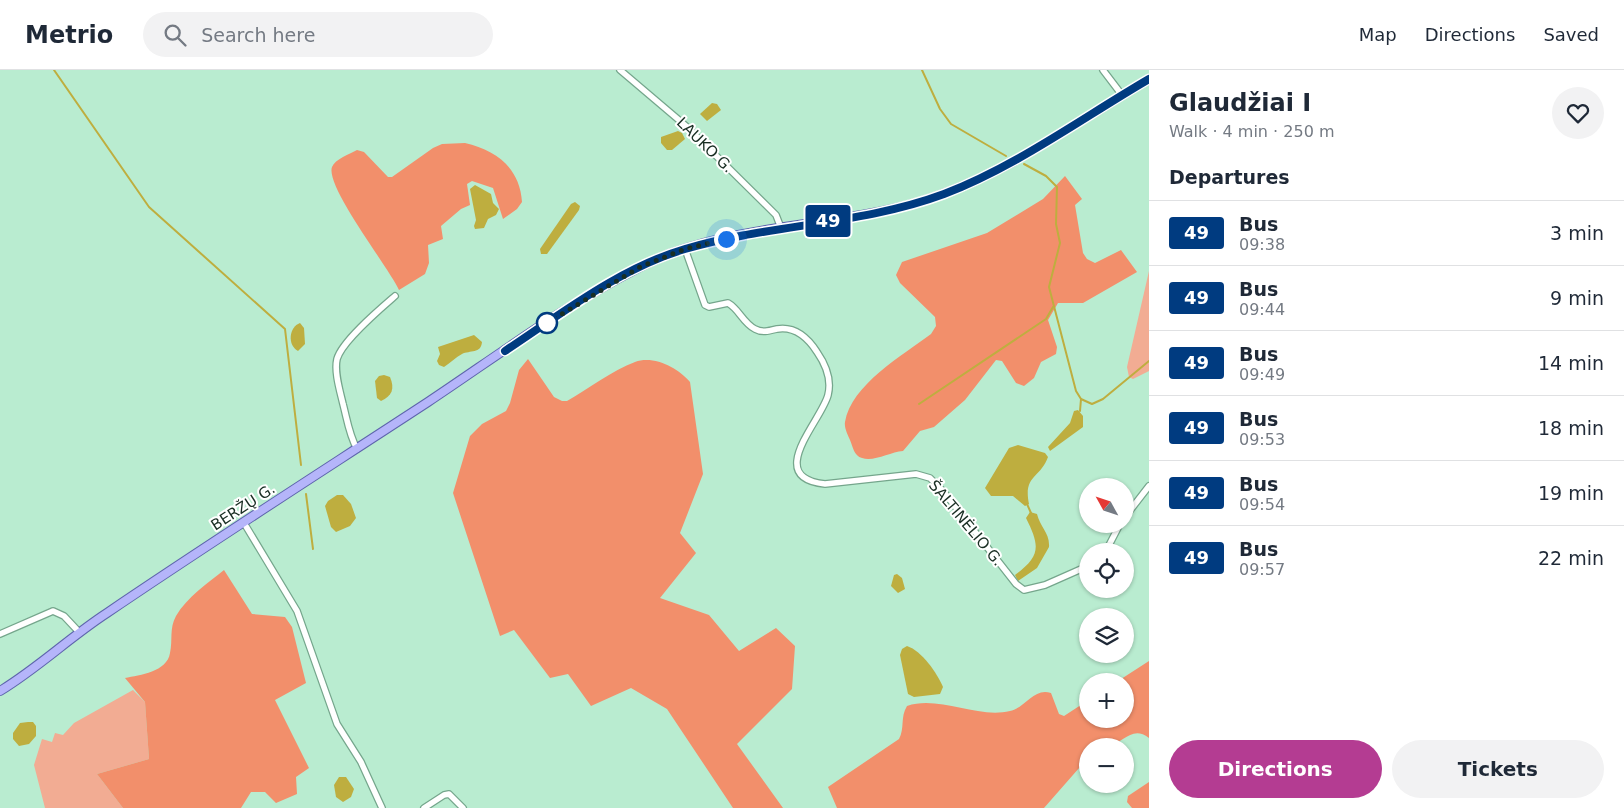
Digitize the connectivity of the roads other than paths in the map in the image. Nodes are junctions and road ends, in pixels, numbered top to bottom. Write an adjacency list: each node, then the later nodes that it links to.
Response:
1 (620, 70): 5 (street, LAUKO G.)
2 (1103, 70): 4 (street)
3 (1149, 79): 4 (main road, BERŽŲ G.)
4 (1122, 95): 5 (main road, BERŽŲ G.)
5 (781, 228): 6 (main road, BERŽŲ G.)
6 (685, 249): 8 (main road, BERŽŲ G.); 12 (street, ŠALTINĖLIO G.)
7 (395, 296): 8 (street)
8 (357, 449): 11 (main road, BERŽŲ G.)
9 (1149, 486): 10 (street)
10 (1134, 506)
11 (244, 523): 13 (main road, BERŽŲ G.); 16 (street)
12 (1079, 570)
13 (79, 632): 14 (street); 15 (main road, BERŽŲ G.)
14 (0, 634)
15 (0, 691)
16 (382, 808)
17 (424, 808): 18 (street)
18 (463, 808)

